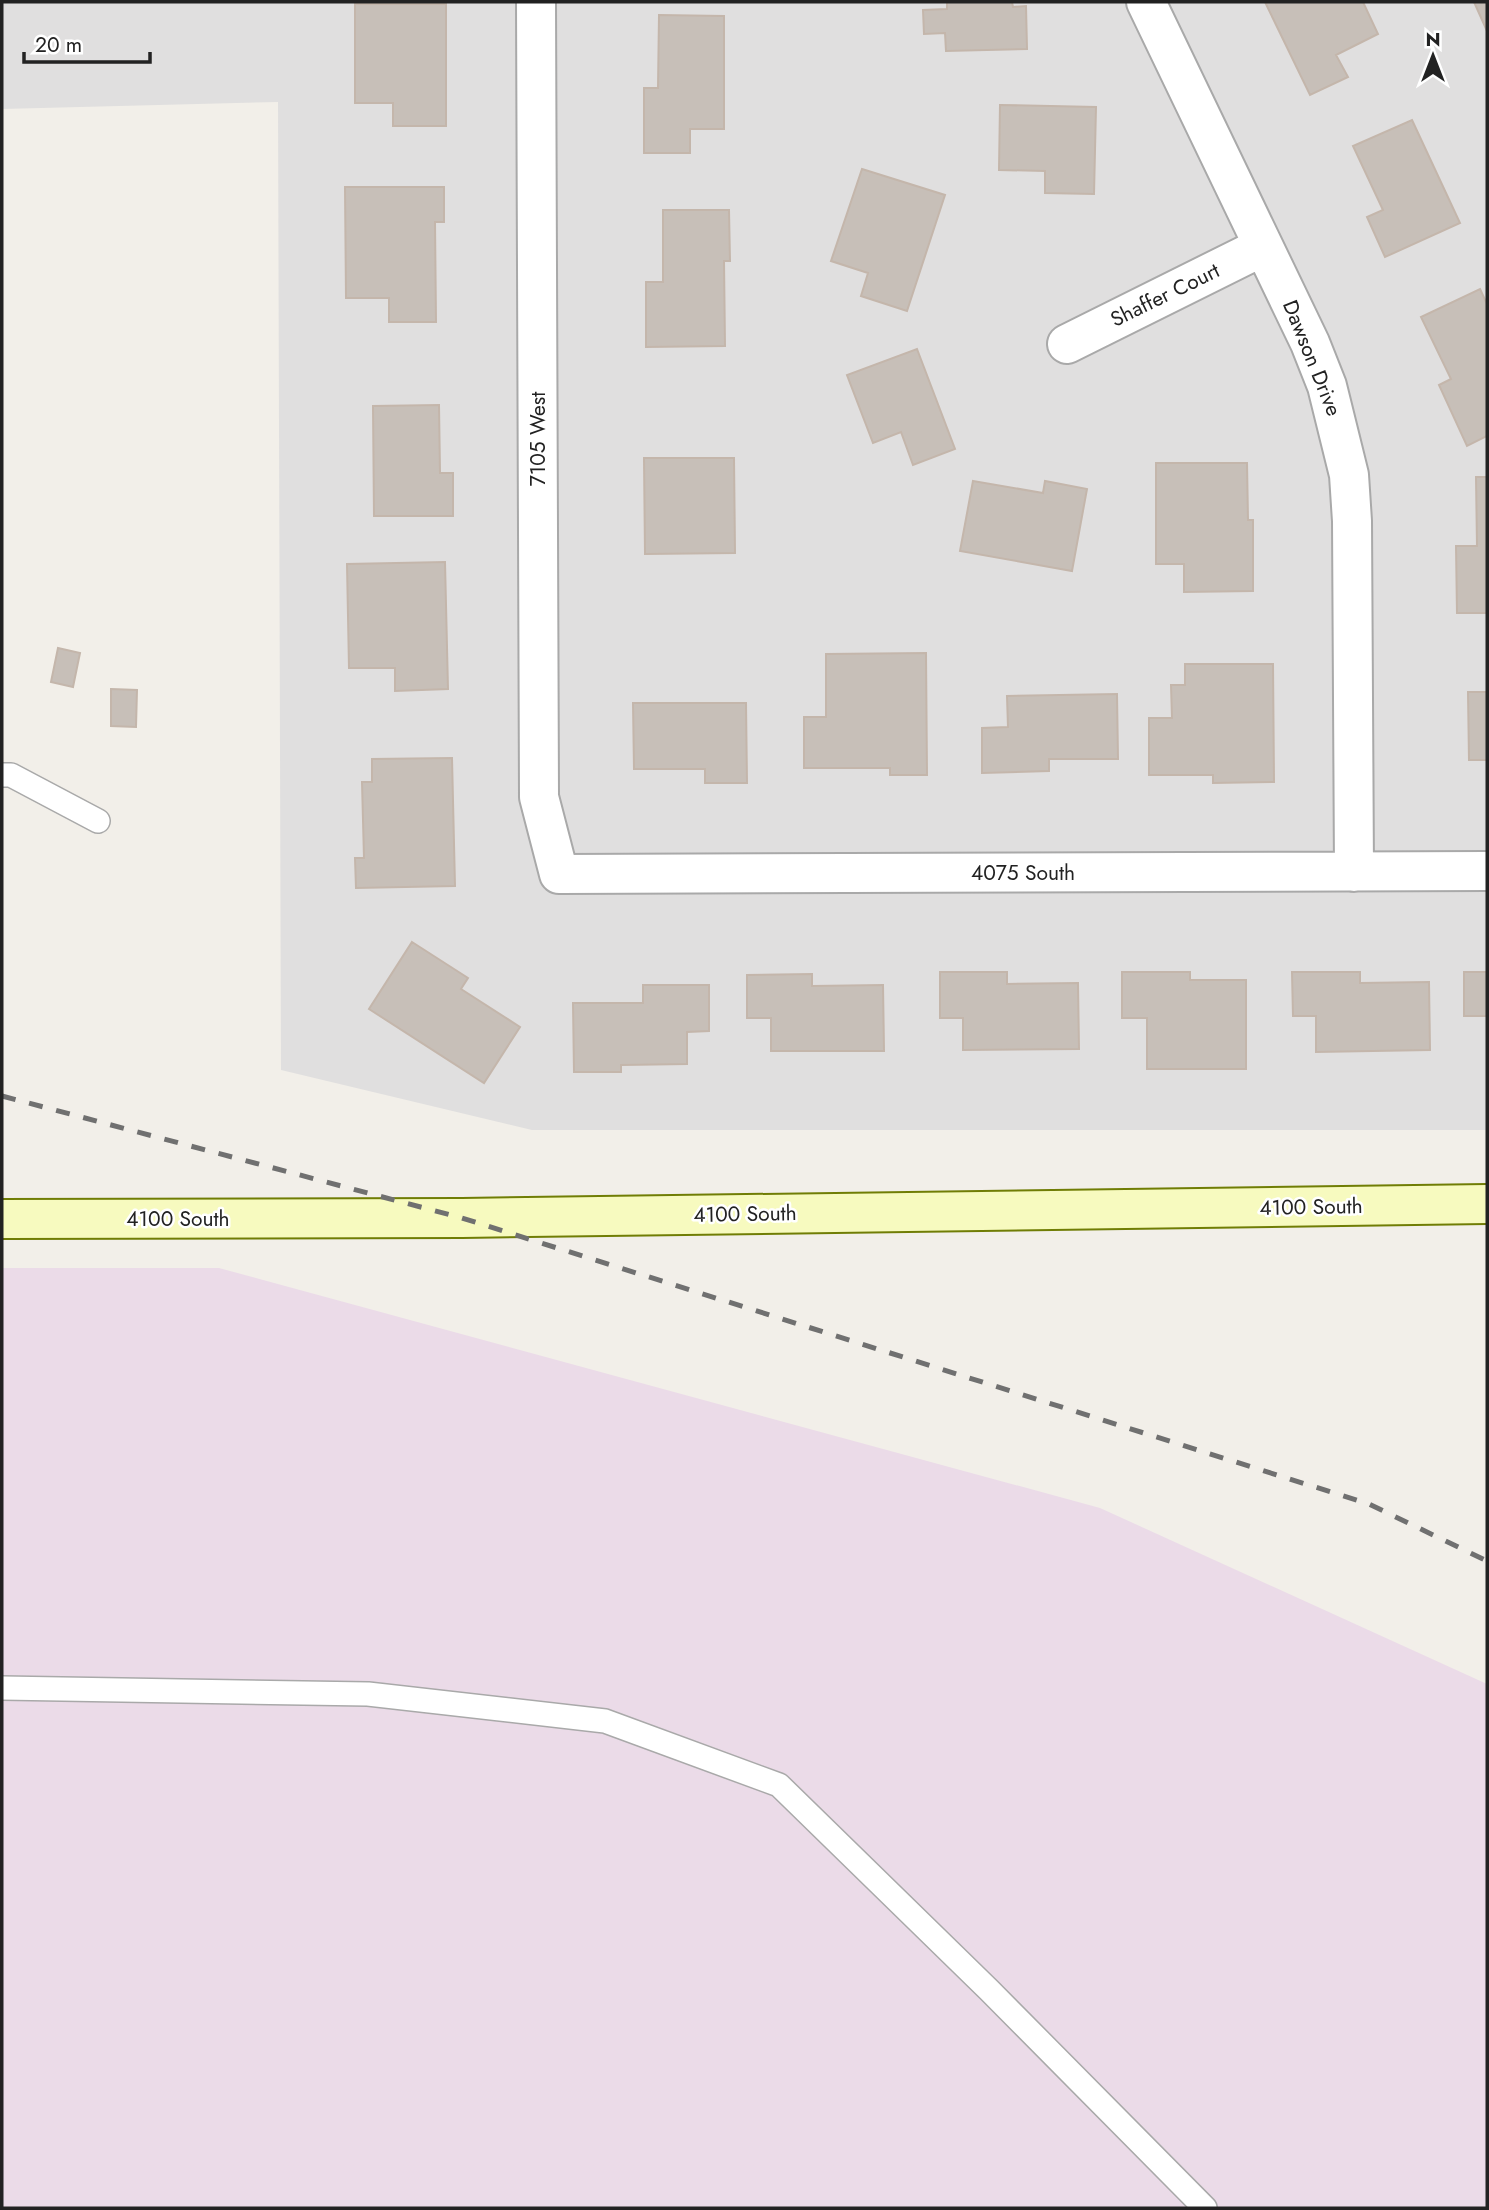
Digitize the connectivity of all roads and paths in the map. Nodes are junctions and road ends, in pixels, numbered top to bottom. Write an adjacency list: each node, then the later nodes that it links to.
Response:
1 (536, 2): 9 (street, 7105 West)
2 (1146, 2): 3 (street, Dawson Drive)
3 (1262, 247): 4 (street, Shaffer Court); 8 (street, Dawson Drive)
4 (1067, 344)
5 (2, 775): 6 (lane)
6 (98, 821)
7 (1487, 871): 8 (street, 4075 South)
8 (1354, 872): 9 (street, 4075 South)
9 (559, 874)
10 (1487, 1204): 11 (main road, 4100 South)
11 (2, 1219)
12 (2, 1688): 13 (lane)
13 (1205, 2208)

